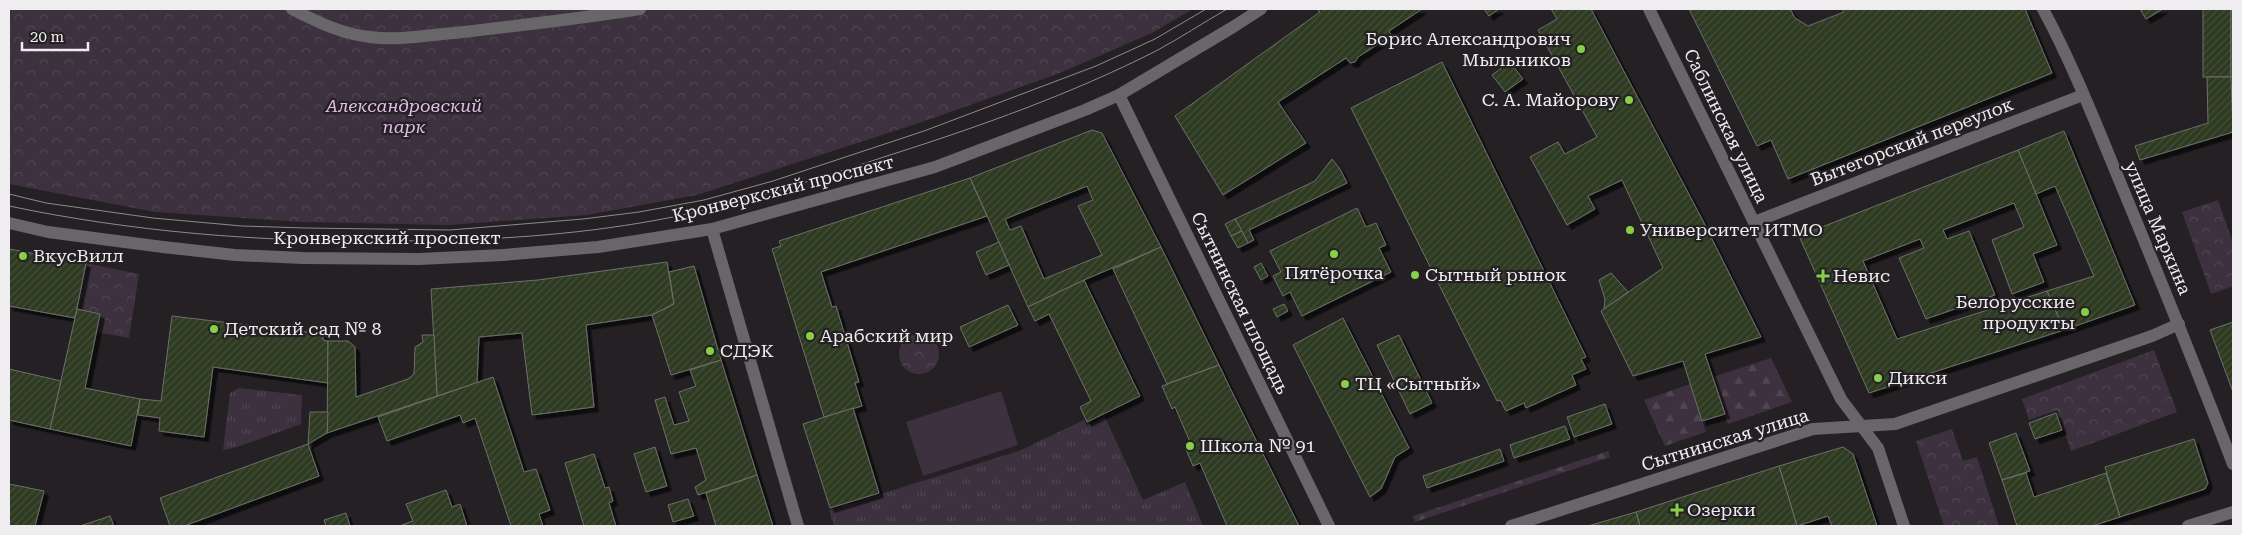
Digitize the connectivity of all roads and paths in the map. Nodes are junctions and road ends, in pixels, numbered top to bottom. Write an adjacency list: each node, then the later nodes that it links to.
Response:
1 (292, 9): 2 (street)
2 (640, 9)
3 (1261, 9): 6 (street, Кронверкский проспект)
4 (1649, 9): 8 (street, Саблинская улица)
5 (2043, 9): 7 (street, улица Маркина)
6 (1118, 95): 10 (street, Кронверкский проспект); 16 (street, Сытнинская площадь)
7 (2083, 95): 8 (street, Вытегорский переулок); 11 (street, улица Маркина)
8 (1754, 222): 12 (street, Саблинская улица)
9 (9, 223): 10 (street, Кронверкский проспект)
10 (712, 229): 15 (street)
11 (2179, 324): 12 (street, Сытнинская улица); 13 (street, улица Маркина)
12 (1860, 425): 17 (street, Сытнинская улица); 18 (street, Саблинская улица)
13 (2233, 464)
14 (2233, 512): 19 (street)
15 (798, 526)
16 (1329, 526)
17 (1511, 526)
18 (1904, 526)
19 (2188, 526)

